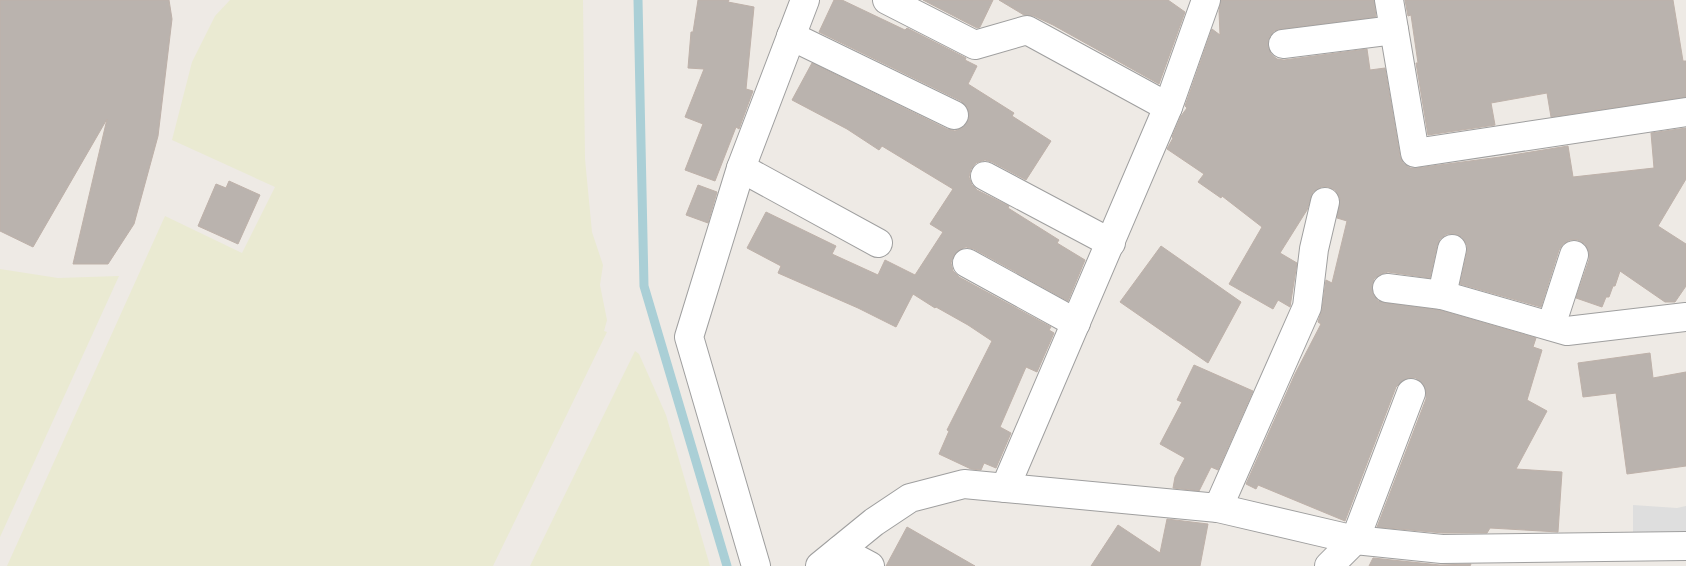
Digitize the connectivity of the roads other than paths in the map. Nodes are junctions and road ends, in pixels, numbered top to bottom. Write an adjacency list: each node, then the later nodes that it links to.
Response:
1 (805, 0): 6 (street)
2 (887, 0): 8 (street)
3 (1206, 0): 8 (street)
4 (1389, 0): 5 (street)
5 (1394, 30): 7 (street); 9 (street)
6 (791, 36): 10 (street); 11 (street)
7 (1283, 44)
8 (1168, 107): 15 (street)
9 (1686, 112)
10 (954, 116)
11 (741, 168): 14 (street); 31 (street)
12 (985, 176): 15 (street)
13 (1325, 202): 26 (street)
14 (878, 243)
15 (1111, 243): 22 (street)
16 (1452, 249): 20 (street)
17 (1574, 255): 23 (street)
18 (967, 263): 22 (street)
19 (1387, 288): 20 (street)
20 (1442, 295): 23 (street)
21 (1686, 317): 23 (street)
22 (1076, 323): 25 (street)
23 (1551, 326)
24 (1411, 393): 27 (street)
25 (1005, 488): 26 (street); 30 (street)
26 (1218, 508): 27 (street)
27 (1354, 540): 29 (street); 33 (street)
28 (1686, 546): 29 (street)
29 (1558, 557)
30 (830, 558): 32 (street)
31 (756, 566)
32 (870, 566)
33 (1329, 566)

